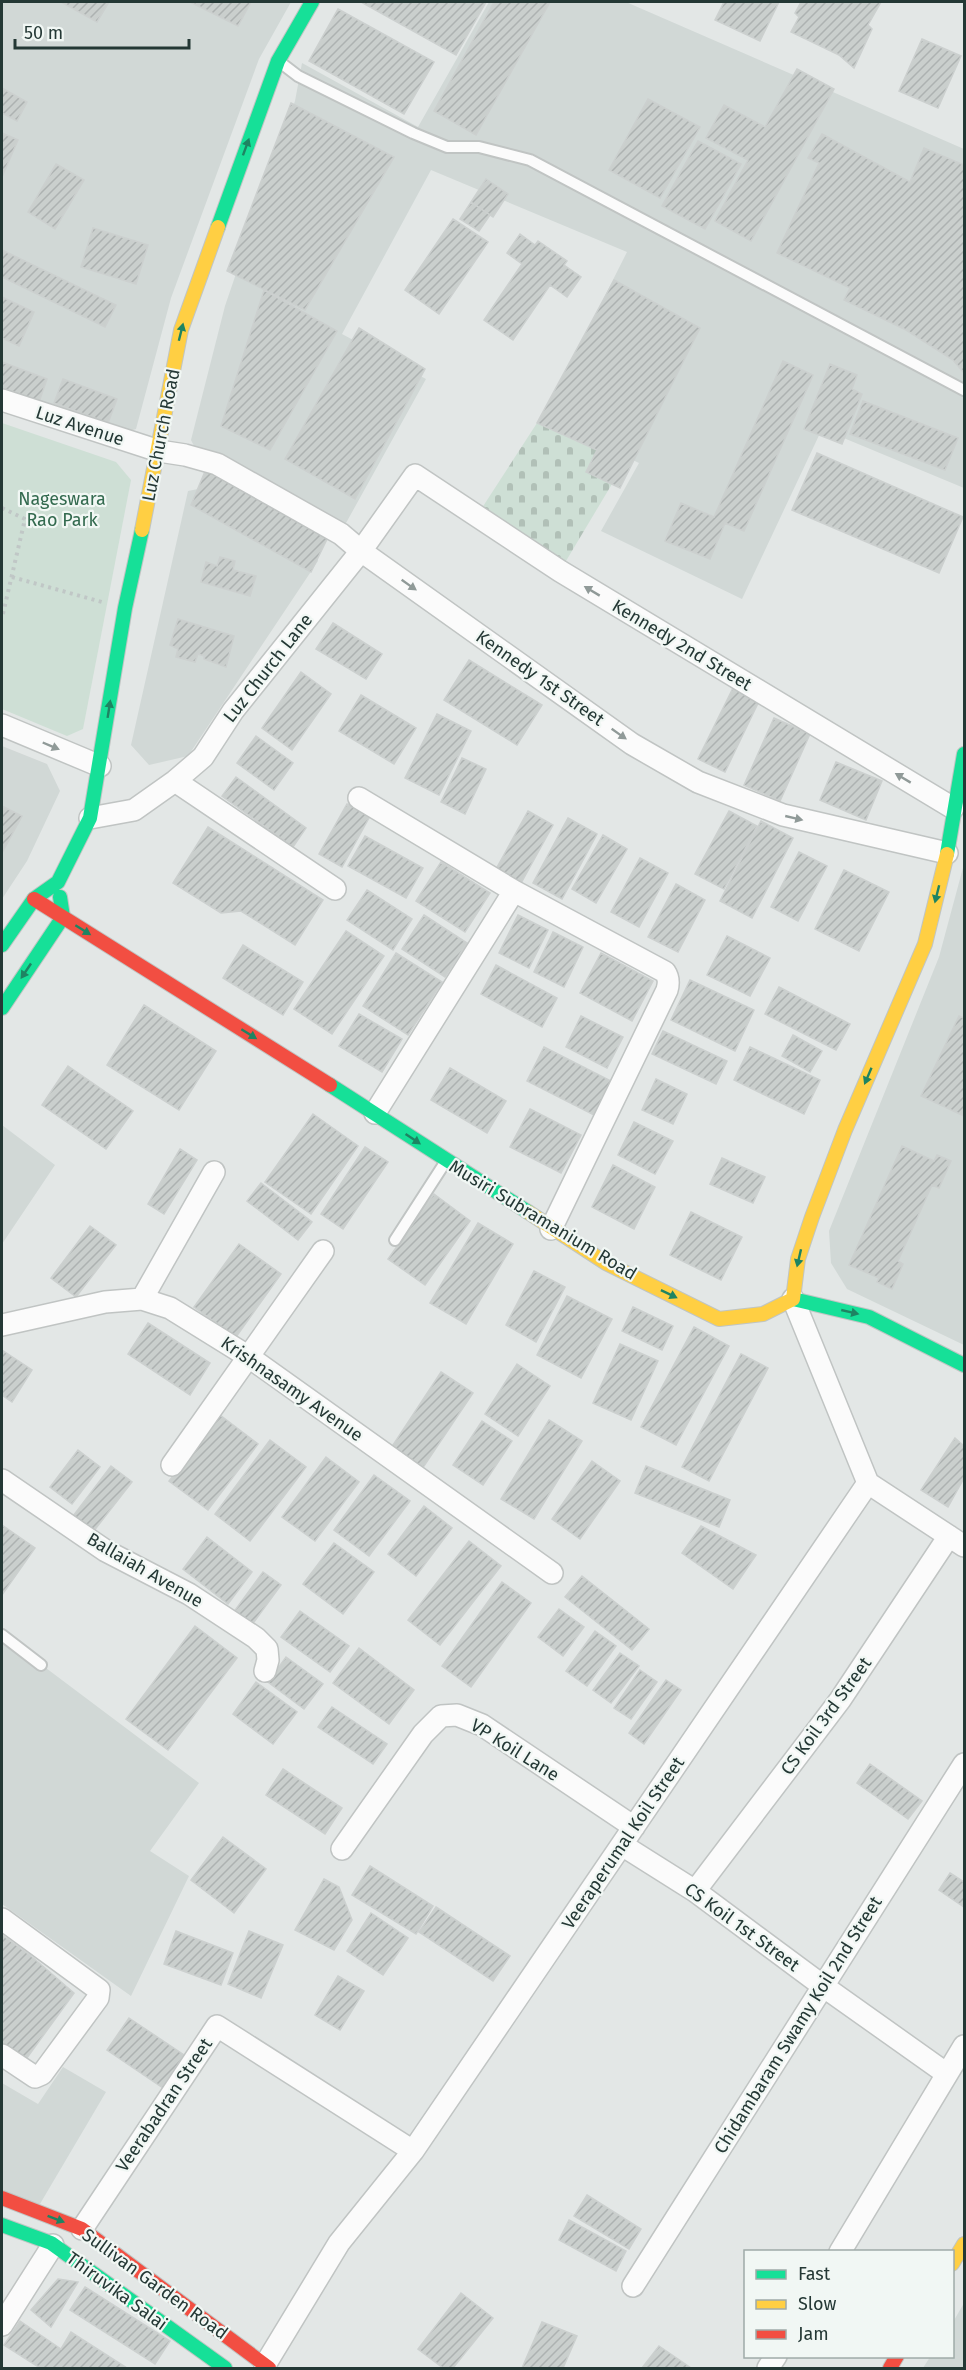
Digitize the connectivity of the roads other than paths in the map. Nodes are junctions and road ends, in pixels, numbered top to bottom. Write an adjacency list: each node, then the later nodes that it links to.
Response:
1 (312, 2): 2 (main road, Luz Church Road)
2 (278, 61): 3 (lane); 5 (main road, Luz Church Road, one-way to 2)
3 (964, 390)
4 (2, 400): 5 (street, Luz Avenue)
5 (159, 452): 7 (street, Kennedy 1st Street); 10 (main road, Luz Church Road, one-way to 5)
6 (416, 475): 7 (street, Luz Church Lane); 13 (street, Kennedy 2nd Street, one-way to 6)
7 (361, 551): 11 (street, Luz Church Lane); 15 (street, Kennedy 1st Street, one-way to 15)
8 (2, 725): 10 (street, one-way to 10)
9 (964, 754): 13 (main road)
10 (100, 766): 14 (main road, Luz Church Road)
11 (175, 781): 14 (street, Luz Church Lane); 17 (street)
12 (359, 798): 18 (street)
13 (959, 807): 15 (main road)
14 (90, 818): 16 (main road, Luz Church Road)
15 (947, 853): 30 (main road, one-way to 30)
16 (58, 882): 19 (main road, Luz Church Road); 20 (main road)
17 (335, 889)
18 (514, 891): 23 (street); 26 (street)
19 (34, 899): 20 (main road, Musiri Subramanium Road); 21 (main road, Luz Church Road)
20 (63, 918): 22 (main road, one-way to 22); 23 (main road, Musiri Subramanium Road, one-way to 23)
21 (2, 945)
22 (2, 1008)
23 (375, 1113): 24 (main road, Musiri Subramanium Road, one-way to 24)
24 (446, 1161): 26 (main road, Musiri Subramanium Road); 27 (lane)
25 (214, 1172): 29 (street)
26 (550, 1229): 30 (main road, Musiri Subramanium Road, one-way to 30)
27 (395, 1240)
28 (323, 1251): 32 (street)
29 (142, 1299): 31 (street, Krishnasamy Avenue); 32 (street, Krishnasamy Avenue)
30 (793, 1299): 33 (main road, one-way to 33); 36 (street)
31 (2, 1325)
32 (249, 1357): 34 (street); 38 (street, Krishnasamy Avenue)
33 (964, 1365)
34 (172, 1465)
35 (2, 1480): 41 (street, Ballaiah Avenue)
36 (868, 1483): 37 (street); 43 (street, Veeraperumal Koil Street)
37 (957, 1541): 46 (street, CS Koil 3rd Street)
38 (552, 1574)
39 (2, 1635): 40 (lane)
40 (41, 1665)
41 (265, 1671)
42 (964, 1764): 48 (street, Chidambaram Swamy Koil 2nd Street)
43 (634, 1827): 44 (street, Veeraperumal Koil Street); 45 (street, VP Koil Lane)
44 (622, 1845): 46 (street, CS Koil 1st Street); 52 (street, Veeraperumal Koil Street)
45 (342, 1849)
46 (695, 1891): 48 (street, CS Koil 1st Street)
47 (2, 1919): 50 (street)
48 (823, 1986): 51 (street, CS Koil 1st Street); 60 (street, Chidambaram Swamy Koil 2nd Street)
49 (964, 2046): 51 (street)
50 (2, 2055)
51 (947, 2074): 58 (street)
52 (413, 2151): 55 (street, Veerabadran Street); 62 (street, Veeraperumal Koil Street)
53 (2, 2198): 55 (main road, Sullivan Garden Road, one-way to 55)
54 (2, 2225): 57 (main road, Thiruvika Salai)
55 (82, 2229): 62 (main road, Sullivan Garden Road)
56 (964, 2244): 59 (main road)
57 (53, 2245): 61 (street); 63 (main road, Thiruvika Salai)
58 (841, 2250)
59 (954, 2261)
60 (633, 2286)
61 (2, 2325)
62 (267, 2367)
63 (225, 2368)

